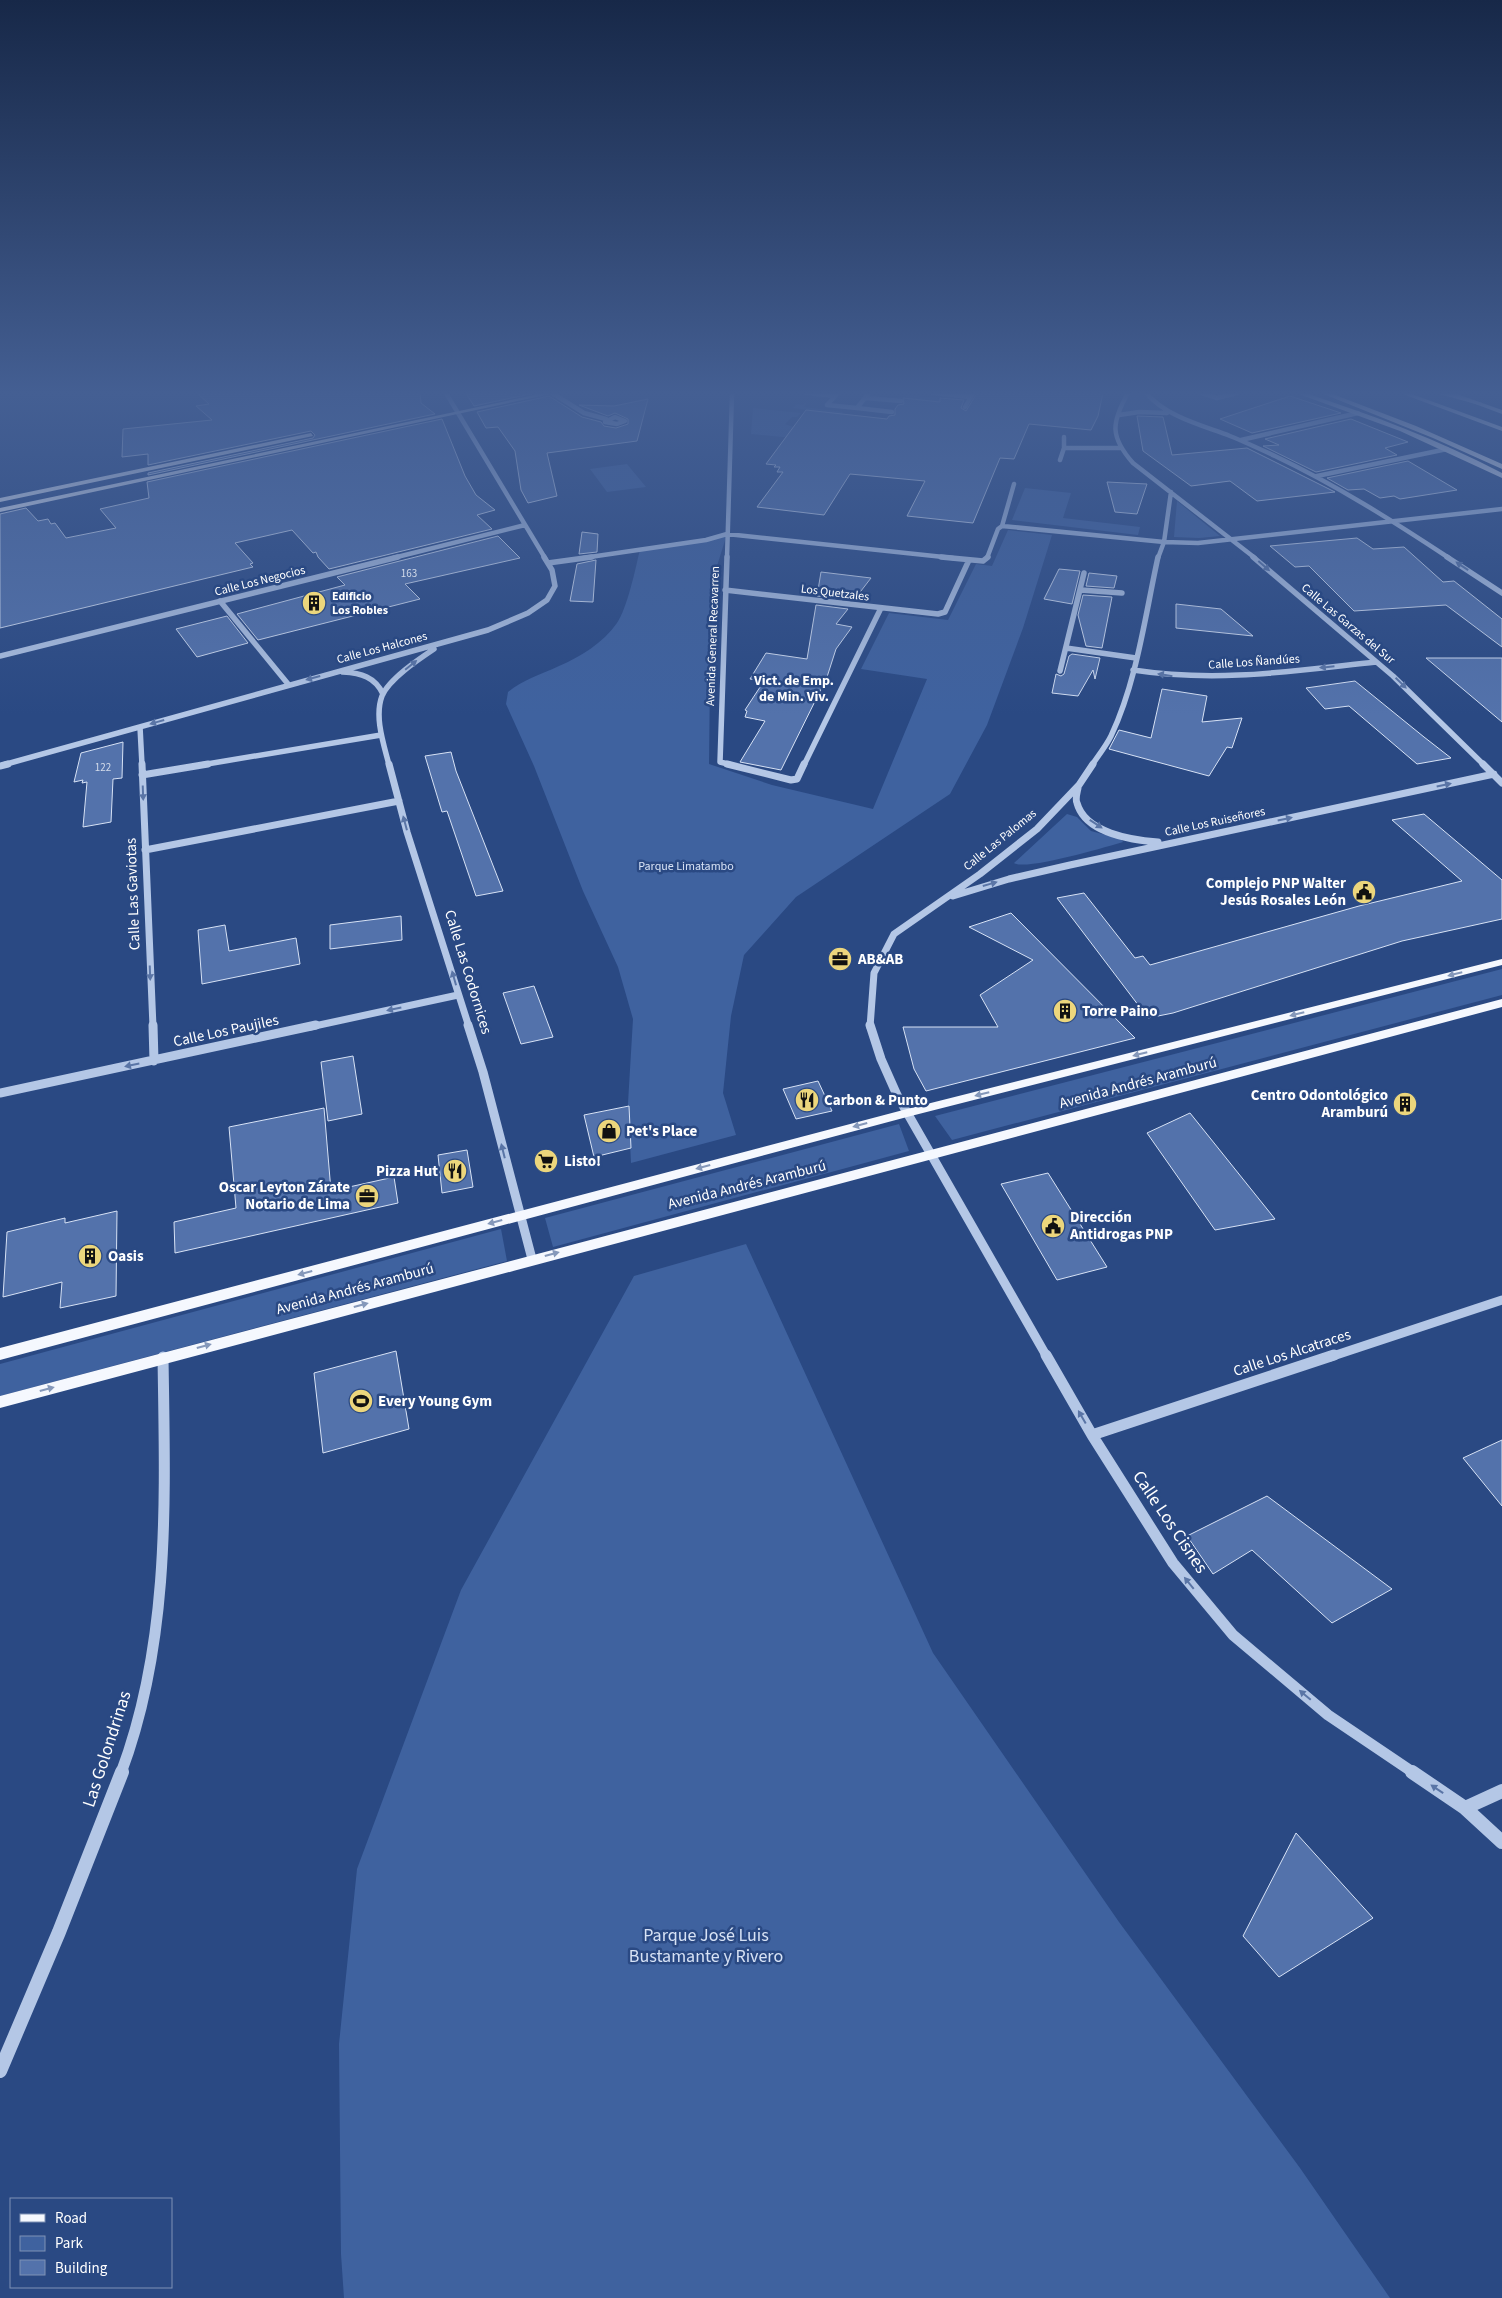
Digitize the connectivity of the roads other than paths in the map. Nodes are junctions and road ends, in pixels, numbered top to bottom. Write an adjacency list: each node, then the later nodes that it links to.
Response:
1 (46, 500): 9 (main road)
2 (510, 500): 11 (street, Calle Los Halcones)
3 (728, 500): 13 (street, Avenida General Recavarren)
4 (1009, 500): 12 (street)
5 (1170, 500): 15 (street, Calle Las Palomas)
6 (1182, 500): 14 (street, Calle Las Garzas del Sur)
7 (1358, 500): 10 (street)
8 (1502, 509): 10 (street)
9 (0, 510)
10 (1395, 522): 14 (street); 21 (street, one-way to 10)
11 (525, 525): 17 (street, Calle Los Halcones); 23 (street, Calle Los Negocios)
12 (1002, 526): 15 (street); 16 (street)
13 (727, 534): 16 (street); 17 (street); 19 (street, Avenida General Recavarren)
14 (1234, 540): 15 (street); 29 (street, Calle Las Garzas del Sur, one-way to 29)
15 (1164, 542): 28 (street, Calle Las Palomas)
16 (969, 560): 24 (street, Los Quetzales)
17 (548, 563): 25 (street, Calle Los Halcones)
18 (1084, 573): 20 (street)
19 (725, 590): 24 (street, Los Quetzales); 37 (street, Avenida General Recavarren)
20 (1081, 590): 22 (street); 26 (street)
21 (1502, 593)
22 (1122, 594)
23 (220, 601): 27 (street, Calle Los Negocios); 33 (street)
24 (881, 608): 37 (street)
25 (445, 643): 32 (street, Calle Los Halcones); 34 (street, one-way to 25)
26 (1066, 648): 28 (street); 31 (street)
27 (0, 656)
28 (1136, 658): 30 (street, Calle Las Palomas)
29 (1376, 662): 30 (street, Calle Los Ñandúes, one-way to 30); 39 (street, Calle Las Garzas del Sur, one-way to 39)
30 (1133, 670): 42 (street, Calle Las Palomas)
31 (1060, 671)
32 (334, 672): 33 (street, Calle Los Halcones, one-way to 33); 34 (street)
33 (288, 684): 35 (street, Calle Los Halcones, one-way to 35)
34 (383, 694): 36 (street, Calle Las Codornices)
35 (140, 727): 38 (street, Calle Los Halcones); 40 (street, Calle Las Gaviotas)
36 (381, 735): 40 (street); 43 (street, Calle Las Codornices)
37 (719, 761)
38 (0, 766)
39 (1494, 774): 41 (street, Calle Las Garzas del Sur); 44 (street, Calle Los Ruiseñores, one-way to 39)
40 (142, 775): 45 (street, Calle Las Gaviotas, one-way to 45)
41 (1502, 783)
42 (1079, 785): 44 (street, one-way to 44); 46 (street, Calle Las Palomas)
43 (399, 801): 45 (street); 48 (street, Calle Las Codornices, one-way to 43)
44 (1181, 840): 46 (street, Calle Los Ruiseñores, one-way to 44)
45 (145, 850): 50 (street, Calle Las Gaviotas, one-way to 50)
46 (943, 899): 52 (street, Calle Las Palomas)
47 (1502, 962): 52 (main road, Avenida Andrés Aramburú, one-way to 52)
48 (458, 995): 50 (street, Calle Los Paujiles, one-way to 50); 54 (street, Calle Las Codornices, one-way to 48)
49 (1502, 1004): 53 (main road, Avenida Andrés Aramburú)
50 (154, 1061): 51 (street, Calle Los Paujiles, one-way to 51)
51 (0, 1093)
52 (907, 1113): 53 (street, Calle Las Palomas); 54 (main road, Avenida Andrés Aramburú, one-way to 54)
53 (931, 1155): 55 (main road, Avenida Andrés Aramburú, one-way to 53); 60 (street, Calle Los Cisnes, one-way to 53)
54 (521, 1215): 55 (street, Calle Las Codornices); 57 (main road, Avenida Andrés Aramburú, one-way to 57)
55 (532, 1259): 58 (main road, Avenida Andrés Aramburú, one-way to 55)
56 (1502, 1300): 60 (street, Calle Los Alcatraces)
57 (0, 1354)
58 (163, 1358): 59 (main road, Avenida Andrés Aramburú, one-way to 58); 64 (street, Las Golondrinas)
59 (0, 1402)
60 (1092, 1435): 62 (street, Calle Los Cisnes, one-way to 60)
61 (1502, 1790): 62 (street)
62 (1465, 1808): 63 (street, Calle Los Cisnes)
63 (1502, 1842)
64 (0, 2071)

